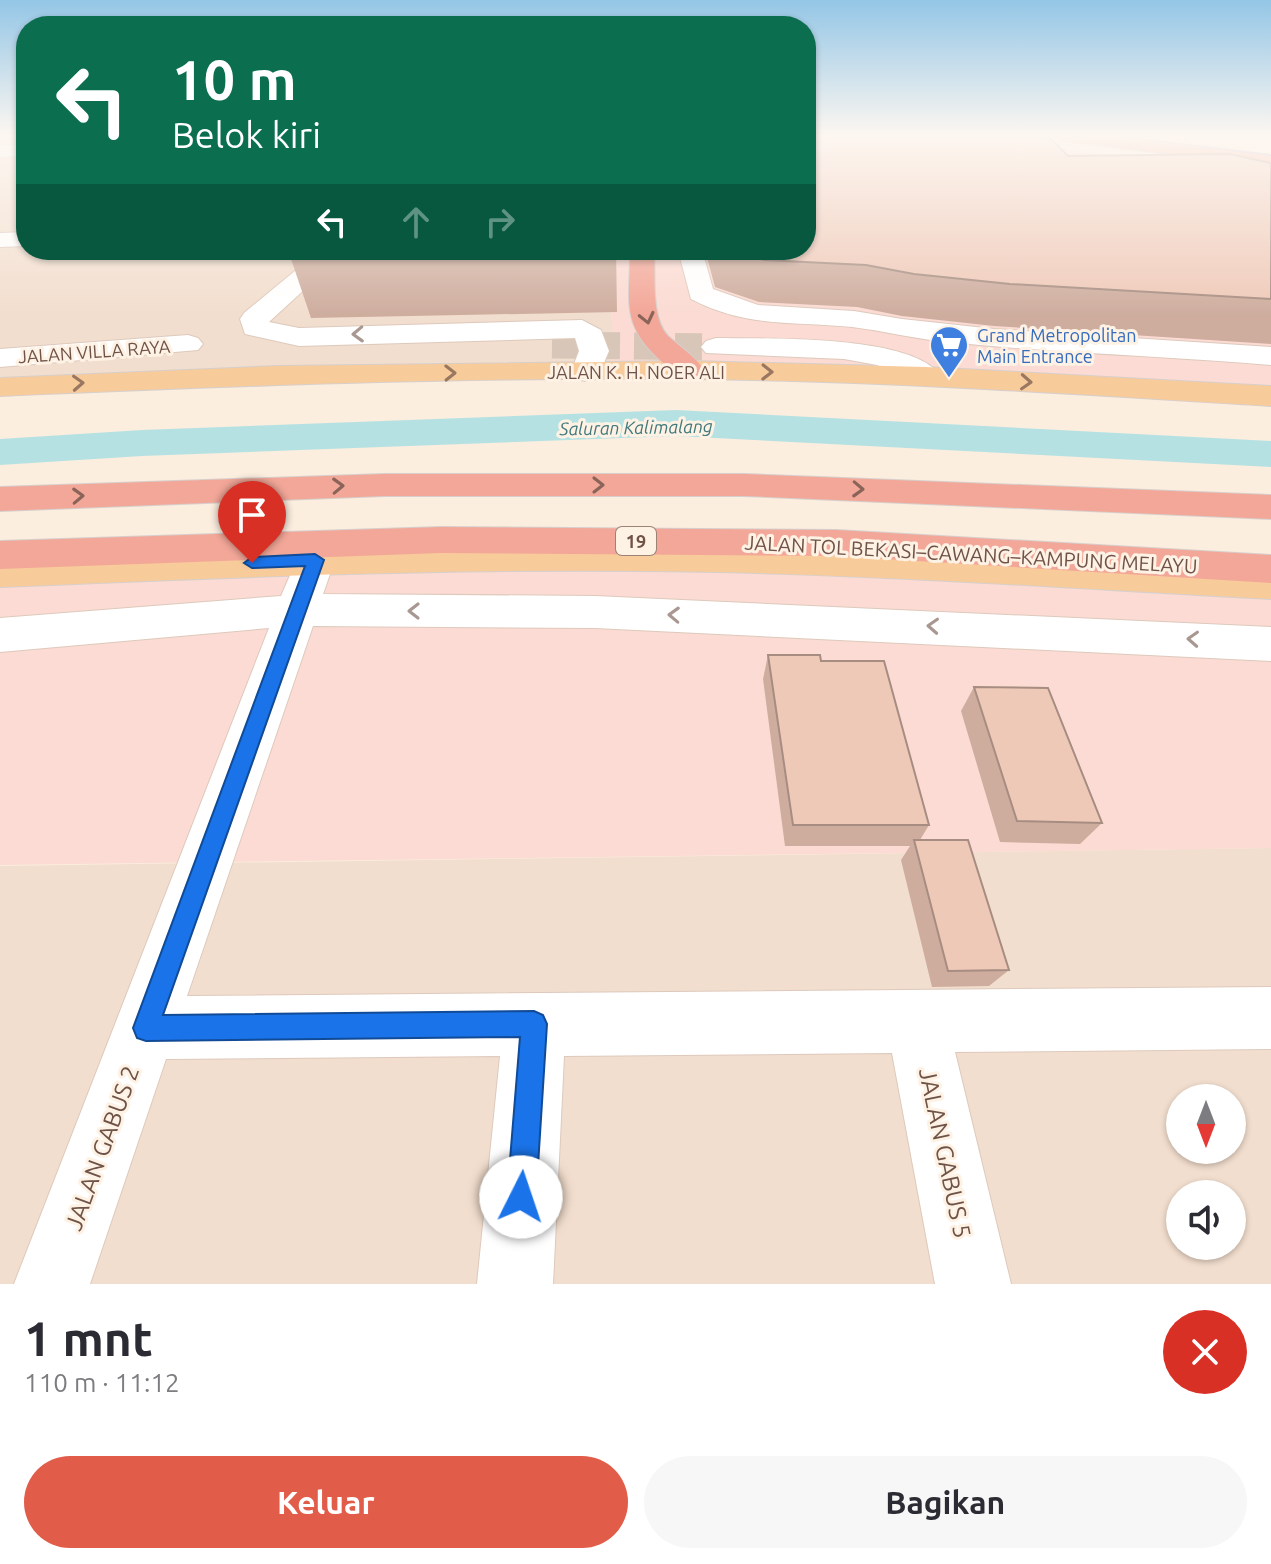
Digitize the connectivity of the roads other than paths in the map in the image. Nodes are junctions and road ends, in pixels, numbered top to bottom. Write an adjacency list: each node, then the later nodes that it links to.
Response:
1 (642, 260): 11 (highway, one-way to 11)
2 (693, 260): 8 (street)
3 (310, 271): 4 (street)
4 (299, 337): 12 (street, one-way to 4); 13 (street)
5 (188, 344): 10 (street, JALAN VILLA RAYA)
6 (552, 345): 13 (street)
7 (716, 347): 14 (street)
8 (1133, 347): 9 (street); 15 (street)
9 (1271, 356)
10 (0, 358)
11 (689, 370): 12 (main road, JALAN K. H. NOER ALI); 14 (main road, JALAN K. H. NOER ALI, one-way to 14)
12 (586, 372): 13 (main road, JALAN K. H. NOER ALI, one-way to 12)
13 (290, 375): 16 (main road, JALAN K. H. NOER ALI, one-way to 13)
14 (926, 376): 15 (main road, JALAN K. H. NOER ALI, one-way to 15)
15 (1098, 386): 17 (main road, JALAN K. H. NOER ALI)
16 (0, 387)
17 (1271, 396)
18 (0, 499): 19 (highway, one-way to 19)
19 (1271, 507)
20 (0, 555): 22 (highway, JALAN TOL BEKASI–CAWANG–KAMPUNG MELAYU / 19)
21 (0, 573): 23 (main road)
22 (1268, 584): 23 (main road)
23 (307, 585): 24 (street); 25 (street, one-way to 23); 29 (street, JALAN GABUS 2)
24 (0, 635)
25 (1271, 644)
26 (1271, 1018): 27 (street)
27 (917, 1022): 28 (street); 32 (street, JALAN GABUS 5)
28 (534, 1024): 29 (street); 31 (street)
29 (146, 1028): 30 (street, JALAN GABUS 2)
30 (52, 1284)
31 (515, 1284)
32 (973, 1284)

